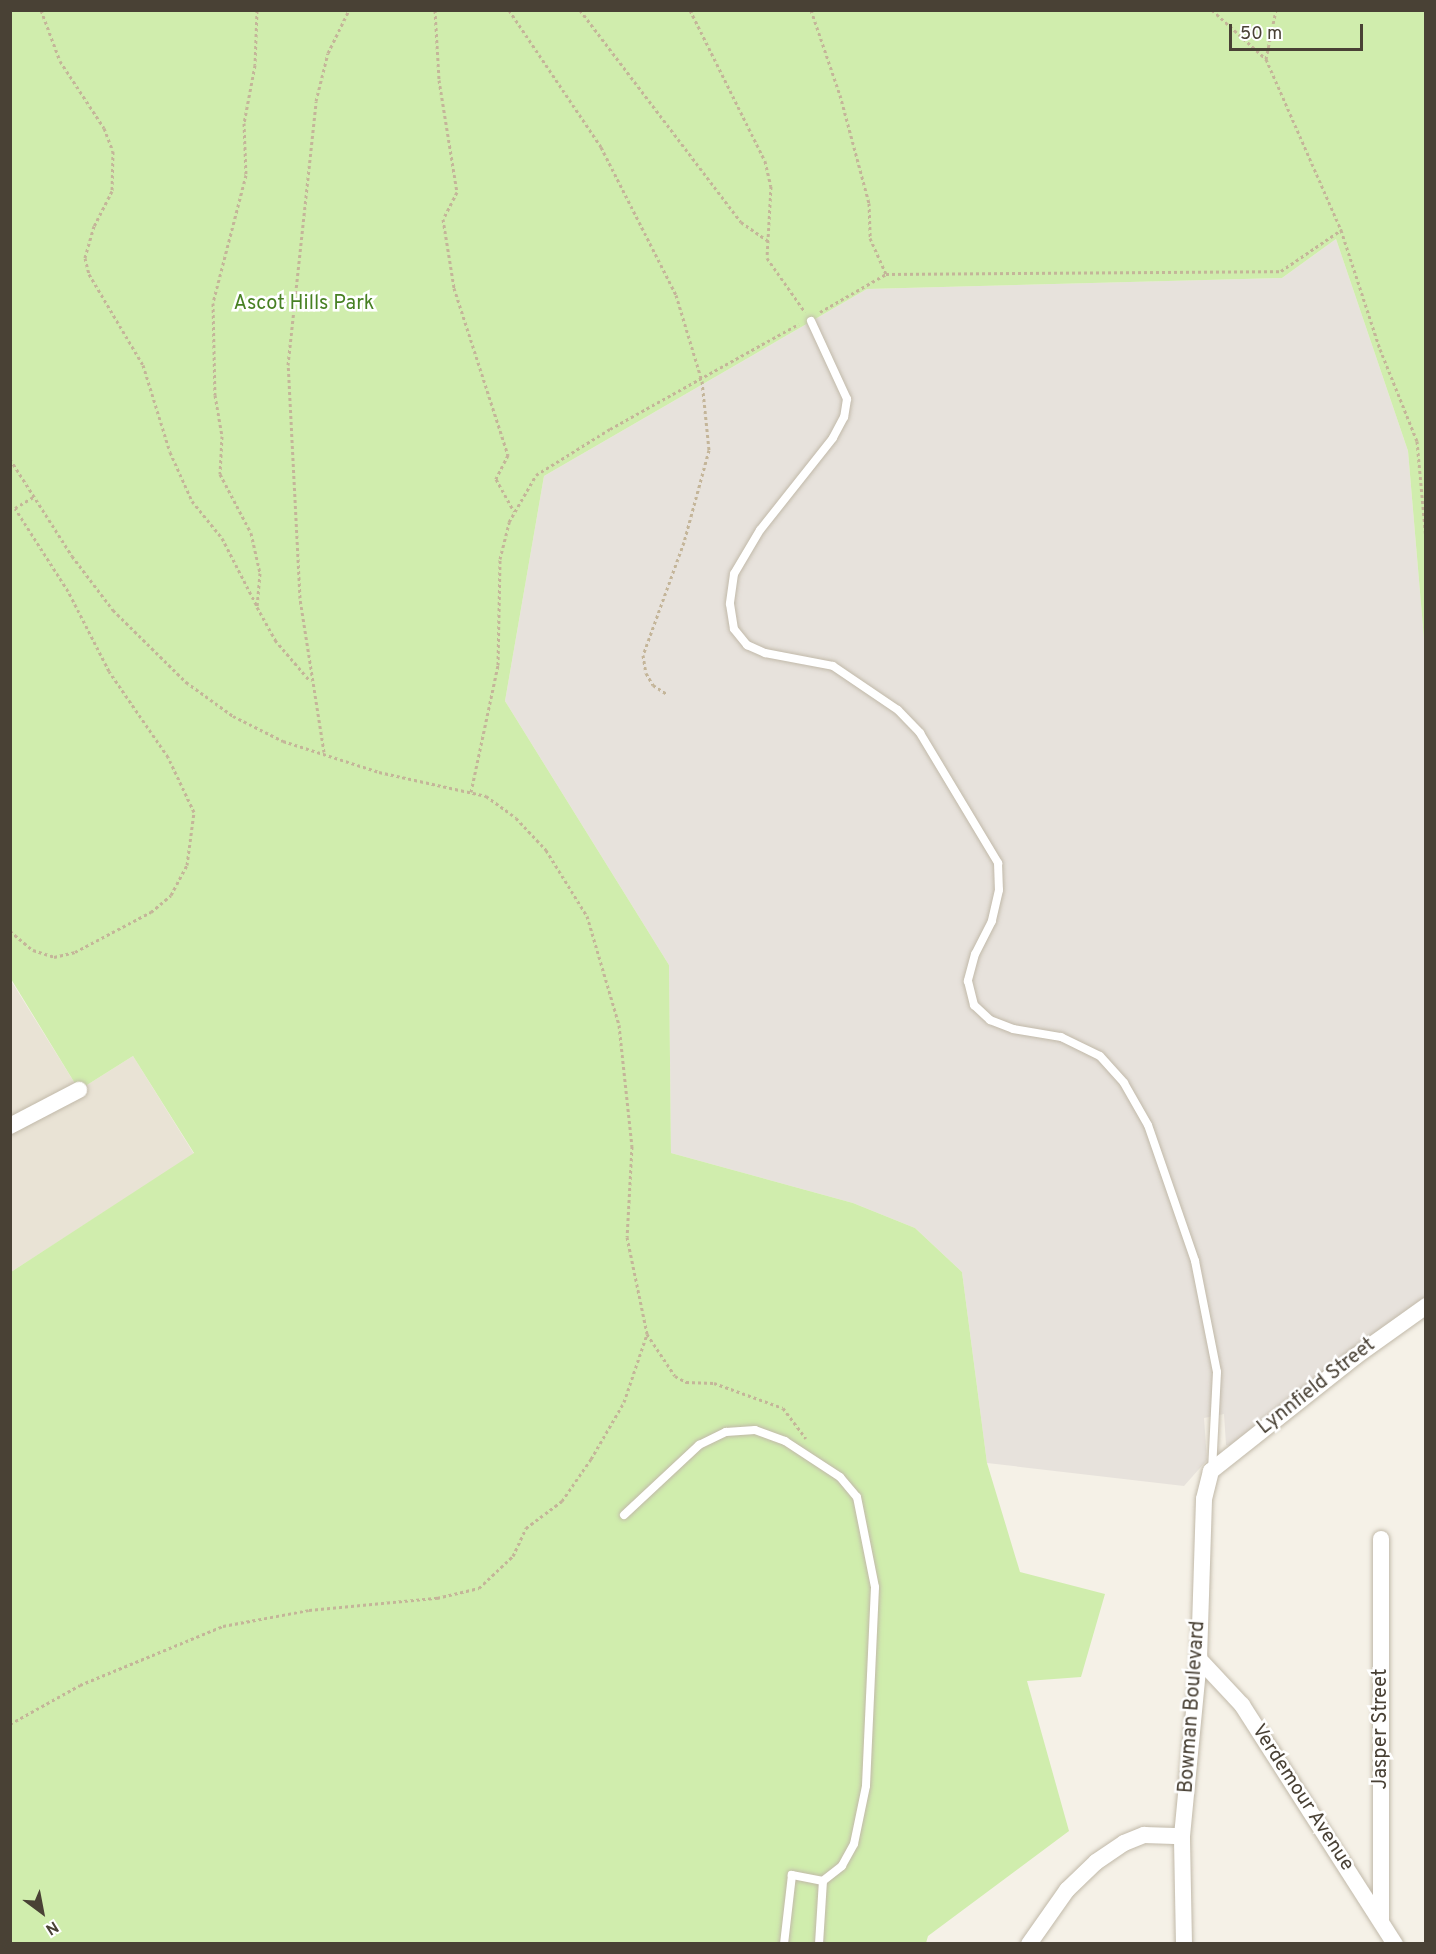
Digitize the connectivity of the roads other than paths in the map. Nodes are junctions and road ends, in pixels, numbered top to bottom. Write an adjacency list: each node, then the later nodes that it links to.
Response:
1 (810, 320): 5 (lane)
2 (79, 1090): 3 (street)
3 (10, 1126)
4 (1425, 1306): 5 (street, Lynnfield Street)
5 (1211, 1471): 8 (street, Bowman Boulevard)
6 (624, 1515): 10 (lane)
7 (1381, 1539): 11 (street, Jasper Street)
8 (1199, 1659): 9 (street, Bowman Boulevard); 11 (street, Verdemour Avenue)
9 (1182, 1836): 14 (street); 15 (street, Bowman Boulevard)
10 (824, 1881): 12 (lane); 13 (lane)
11 (1381, 1920): 16 (street, Verdemour Avenue)
12 (784, 1944)
13 (819, 1944)
14 (1029, 1944)
15 (1184, 1944)
16 (1395, 1944)

